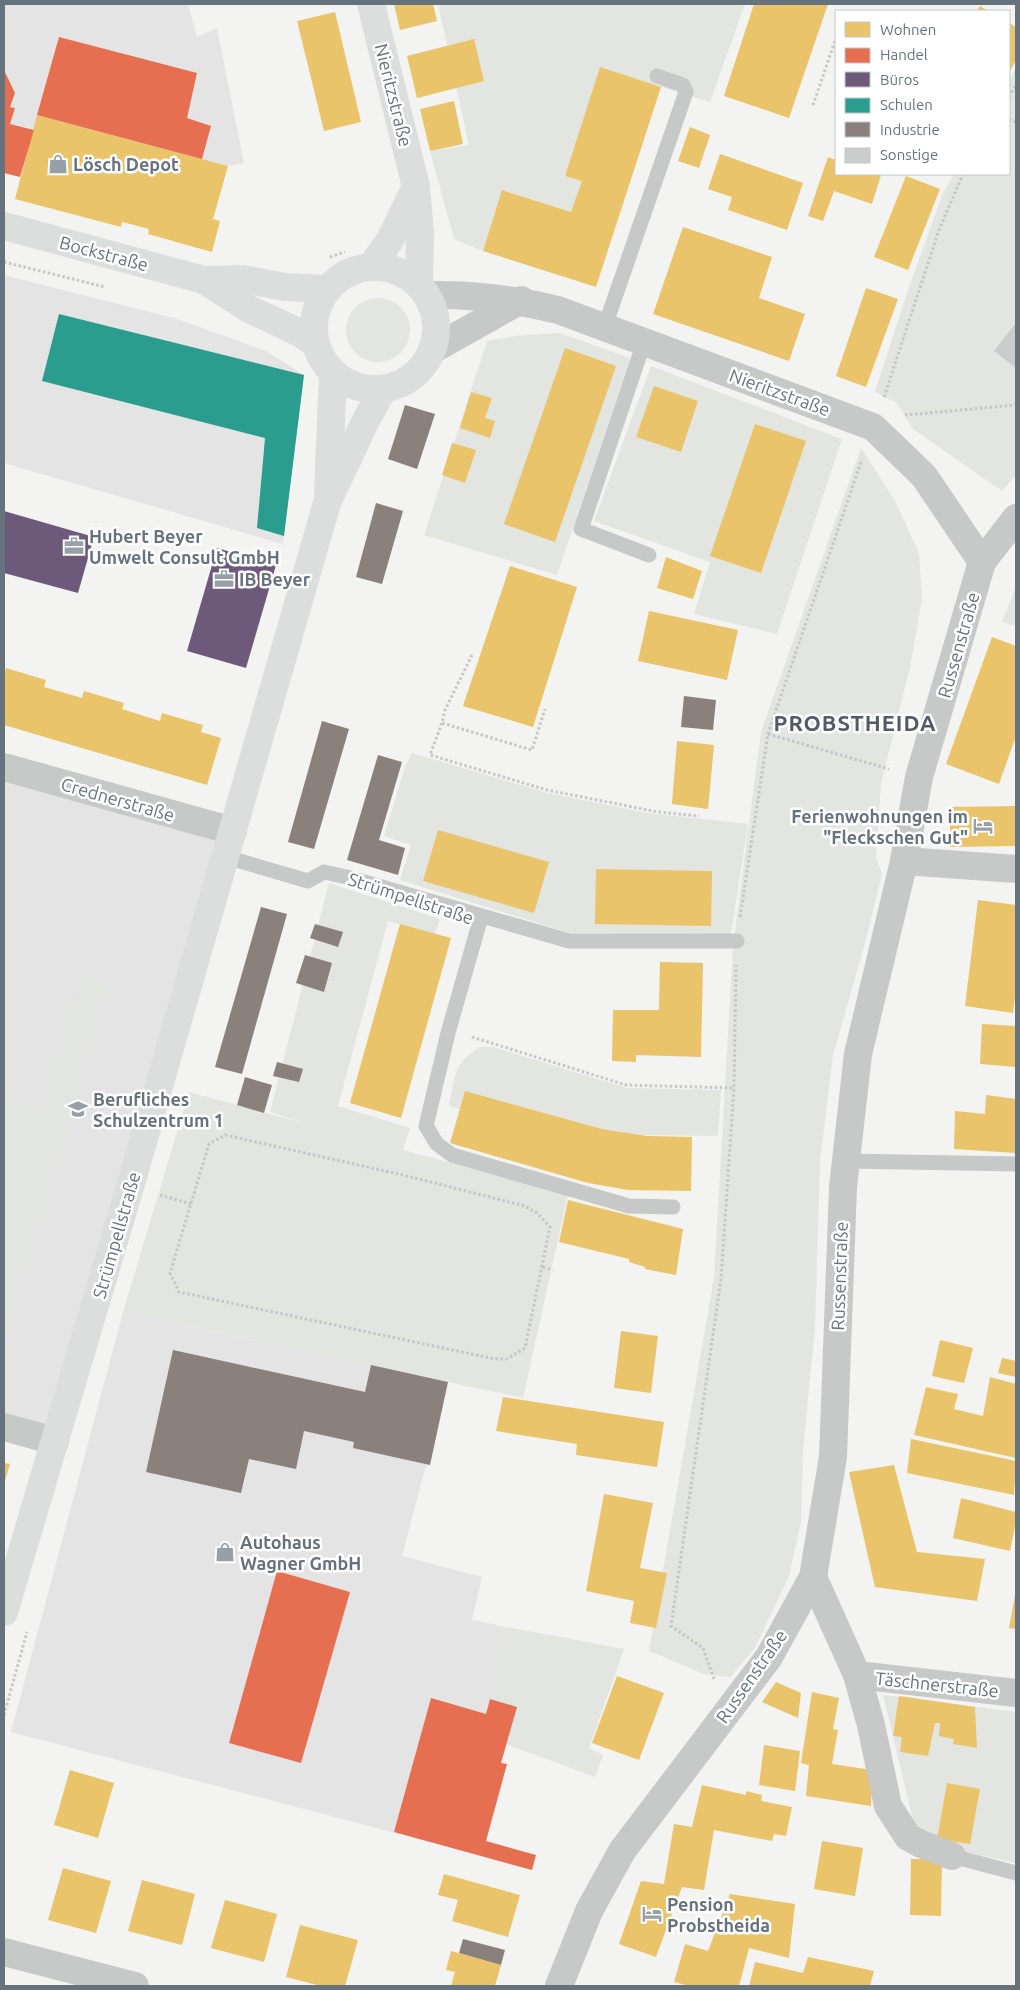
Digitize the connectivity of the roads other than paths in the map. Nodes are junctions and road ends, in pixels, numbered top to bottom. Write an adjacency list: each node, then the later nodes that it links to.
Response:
1 (372, 4): 3 (street, Nieritzstraße)
2 (657, 76): 10 (lane)
3 (416, 187): 5 (street); 8 (street, Nieritzstraße)
4 (4, 226): 6 (street, Bockstraße)
5 (371, 266): 7 (street); 8 (street)
6 (204, 280): 7 (street, Bockstraße); 12 (street, Bockstraße)
7 (327, 289): 12 (street)
8 (423, 290): 9 (street, Nieritzstraße); 13 (street)
9 (521, 300): 10 (street, Nieritzstraße); 13 (street)
10 (605, 326): 11 (street, Nieritzstraße)
11 (644, 342): 18 (lane); 19 (street, Nieritzstraße)
12 (315, 343): 14 (street)
13 (432, 350): 15 (street)
14 (333, 374): 15 (street); 16 (street, Strümpellstraße)
15 (383, 389): 16 (street, Strümpellstraße)
16 (328, 503): 21 (street, Strümpellstraße)
17 (1016, 518): 19 (street, Russenstraße)
18 (649, 555)
19 (982, 562): 23 (street, Russenstraße)
20 (4, 767): 21 (street, Crednerstraße)
21 (233, 831): 22 (street, Strümpellstraße)
22 (226, 857): 25 (lane, Strümpellstraße); 31 (street, Strümpellstraße)
23 (904, 861): 24 (street); 27 (street, Russenstraße)
24 (1016, 869)
25 (481, 917): 26 (lane); 29 (lane, Strümpellstraße)
26 (736, 941)
27 (845, 1161): 28 (lane); 32 (street, Russenstraße)
28 (1016, 1164)
29 (673, 1207)
30 (4, 1427): 31 (street)
31 (55, 1441): 33 (street, Strümpellstraße)
32 (813, 1577): 34 (street, Täschnerstraße); 40 (street, Russenstraße)
33 (4, 1612)
34 (857, 1675): 35 (street, Täschnerstraße); 36 (street, Täschnerstraße)
35 (1016, 1693)
36 (952, 1856): 37 (lane)
37 (1016, 1873)
38 (4, 1952): 39 (street)
39 (135, 1986)
40 (560, 1986)

